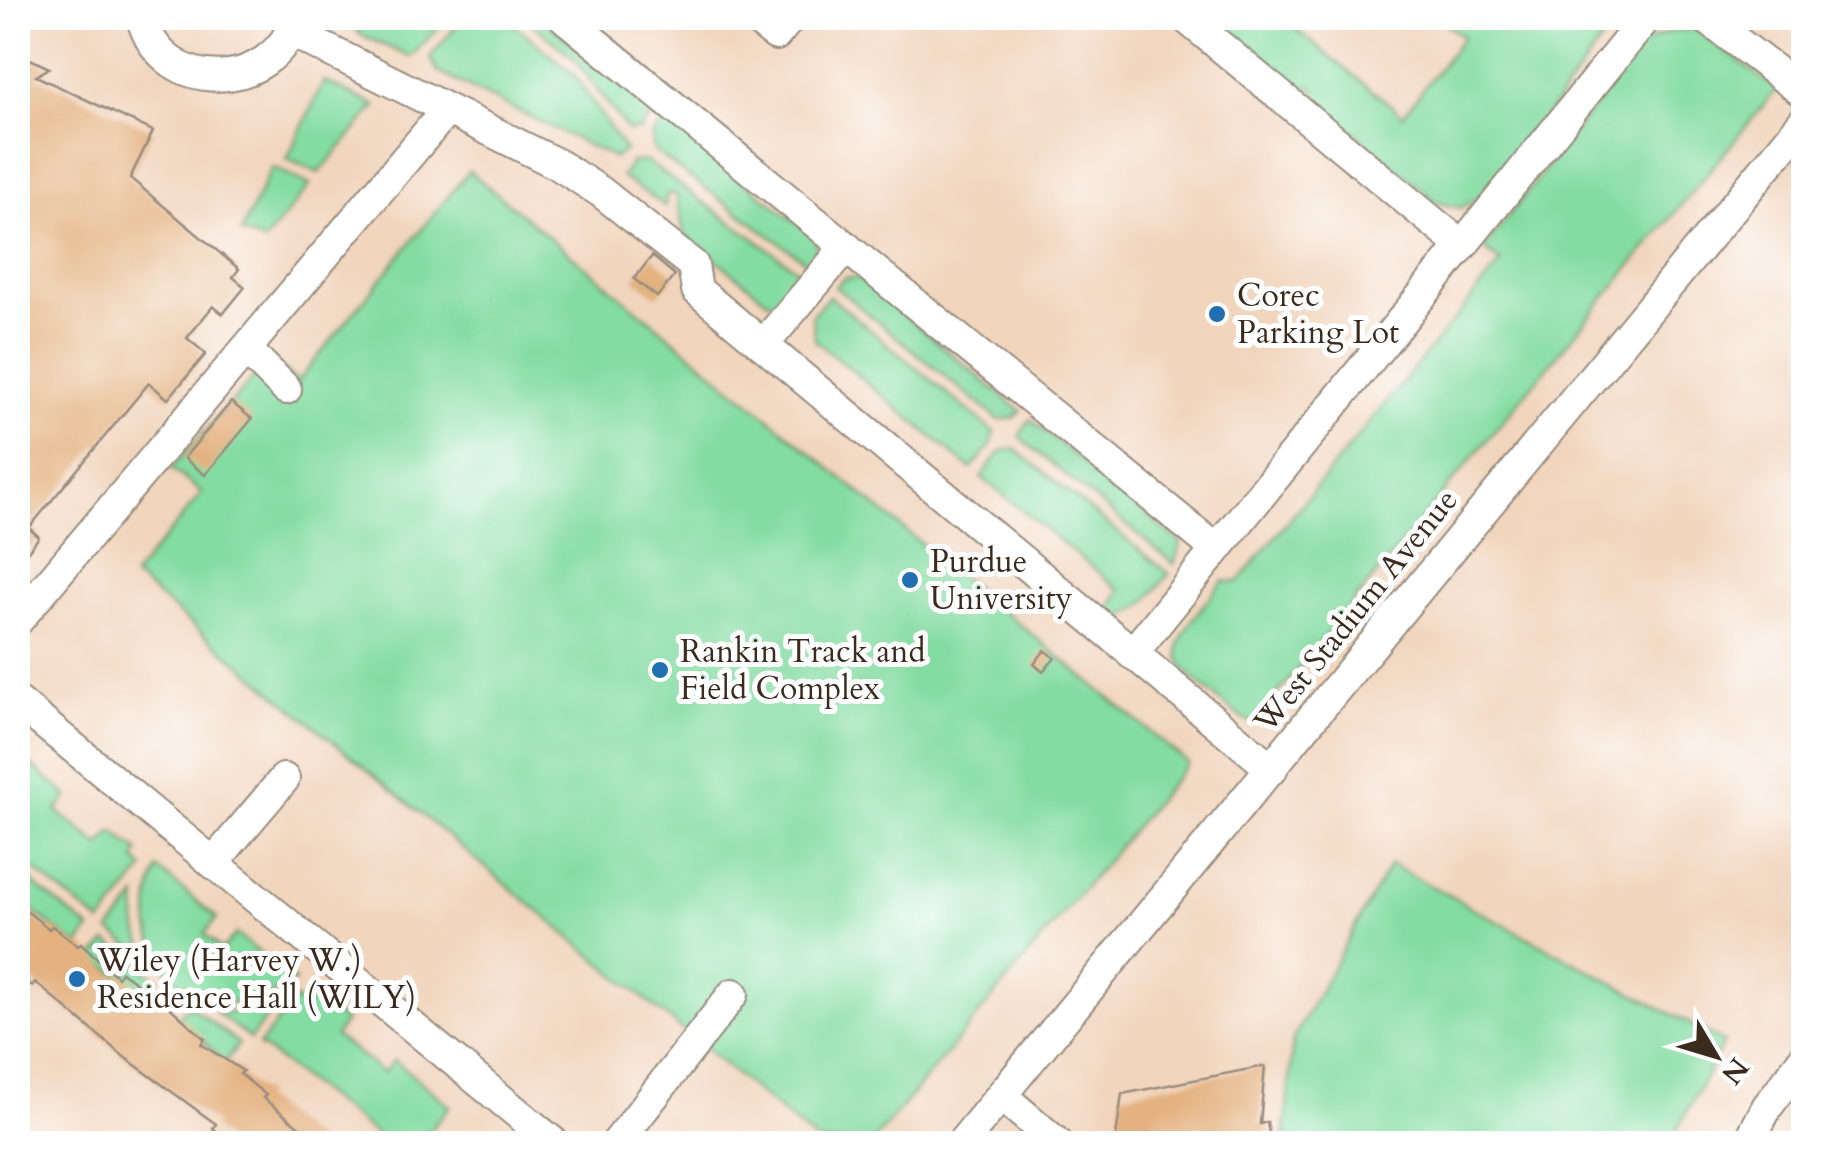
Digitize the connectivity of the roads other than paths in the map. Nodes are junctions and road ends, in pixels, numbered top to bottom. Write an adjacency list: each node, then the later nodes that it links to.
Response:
1 (142, 18): 8 (street)
2 (754, 18): 3 (street)
3 (790, 18)
4 (1186, 18): 12 (street)
5 (1646, 18): 12 (street)
6 (1706, 18): 9 (street)
7 (573, 20): 13 (street)
8 (294, 25): 10 (street)
9 (1804, 93)
10 (446, 111): 14 (street); 15 (street)
11 (1804, 121): 21 (street, West Stadium Avenue)
12 (1462, 246): 17 (street)
13 (846, 247): 14 (street); 17 (street)
14 (763, 345): 19 (street)
15 (247, 350): 16 (street); 18 (street)
16 (286, 388)
17 (1216, 549): 19 (street)
18 (18, 620)
19 (1132, 654): 21 (street)
20 (18, 702): 23 (street)
21 (1272, 769): 26 (street, West Stadium Avenue)
22 (284, 779): 23 (street)
23 (212, 864): 27 (street)
24 (733, 994): 28 (street)
25 (1804, 1058): 31 (street)
26 (1001, 1095): 29 (street, West Stadium Avenue); 30 (street)
27 (555, 1144)
28 (616, 1144)
29 (961, 1144)
30 (1058, 1144)
31 (1748, 1144)

